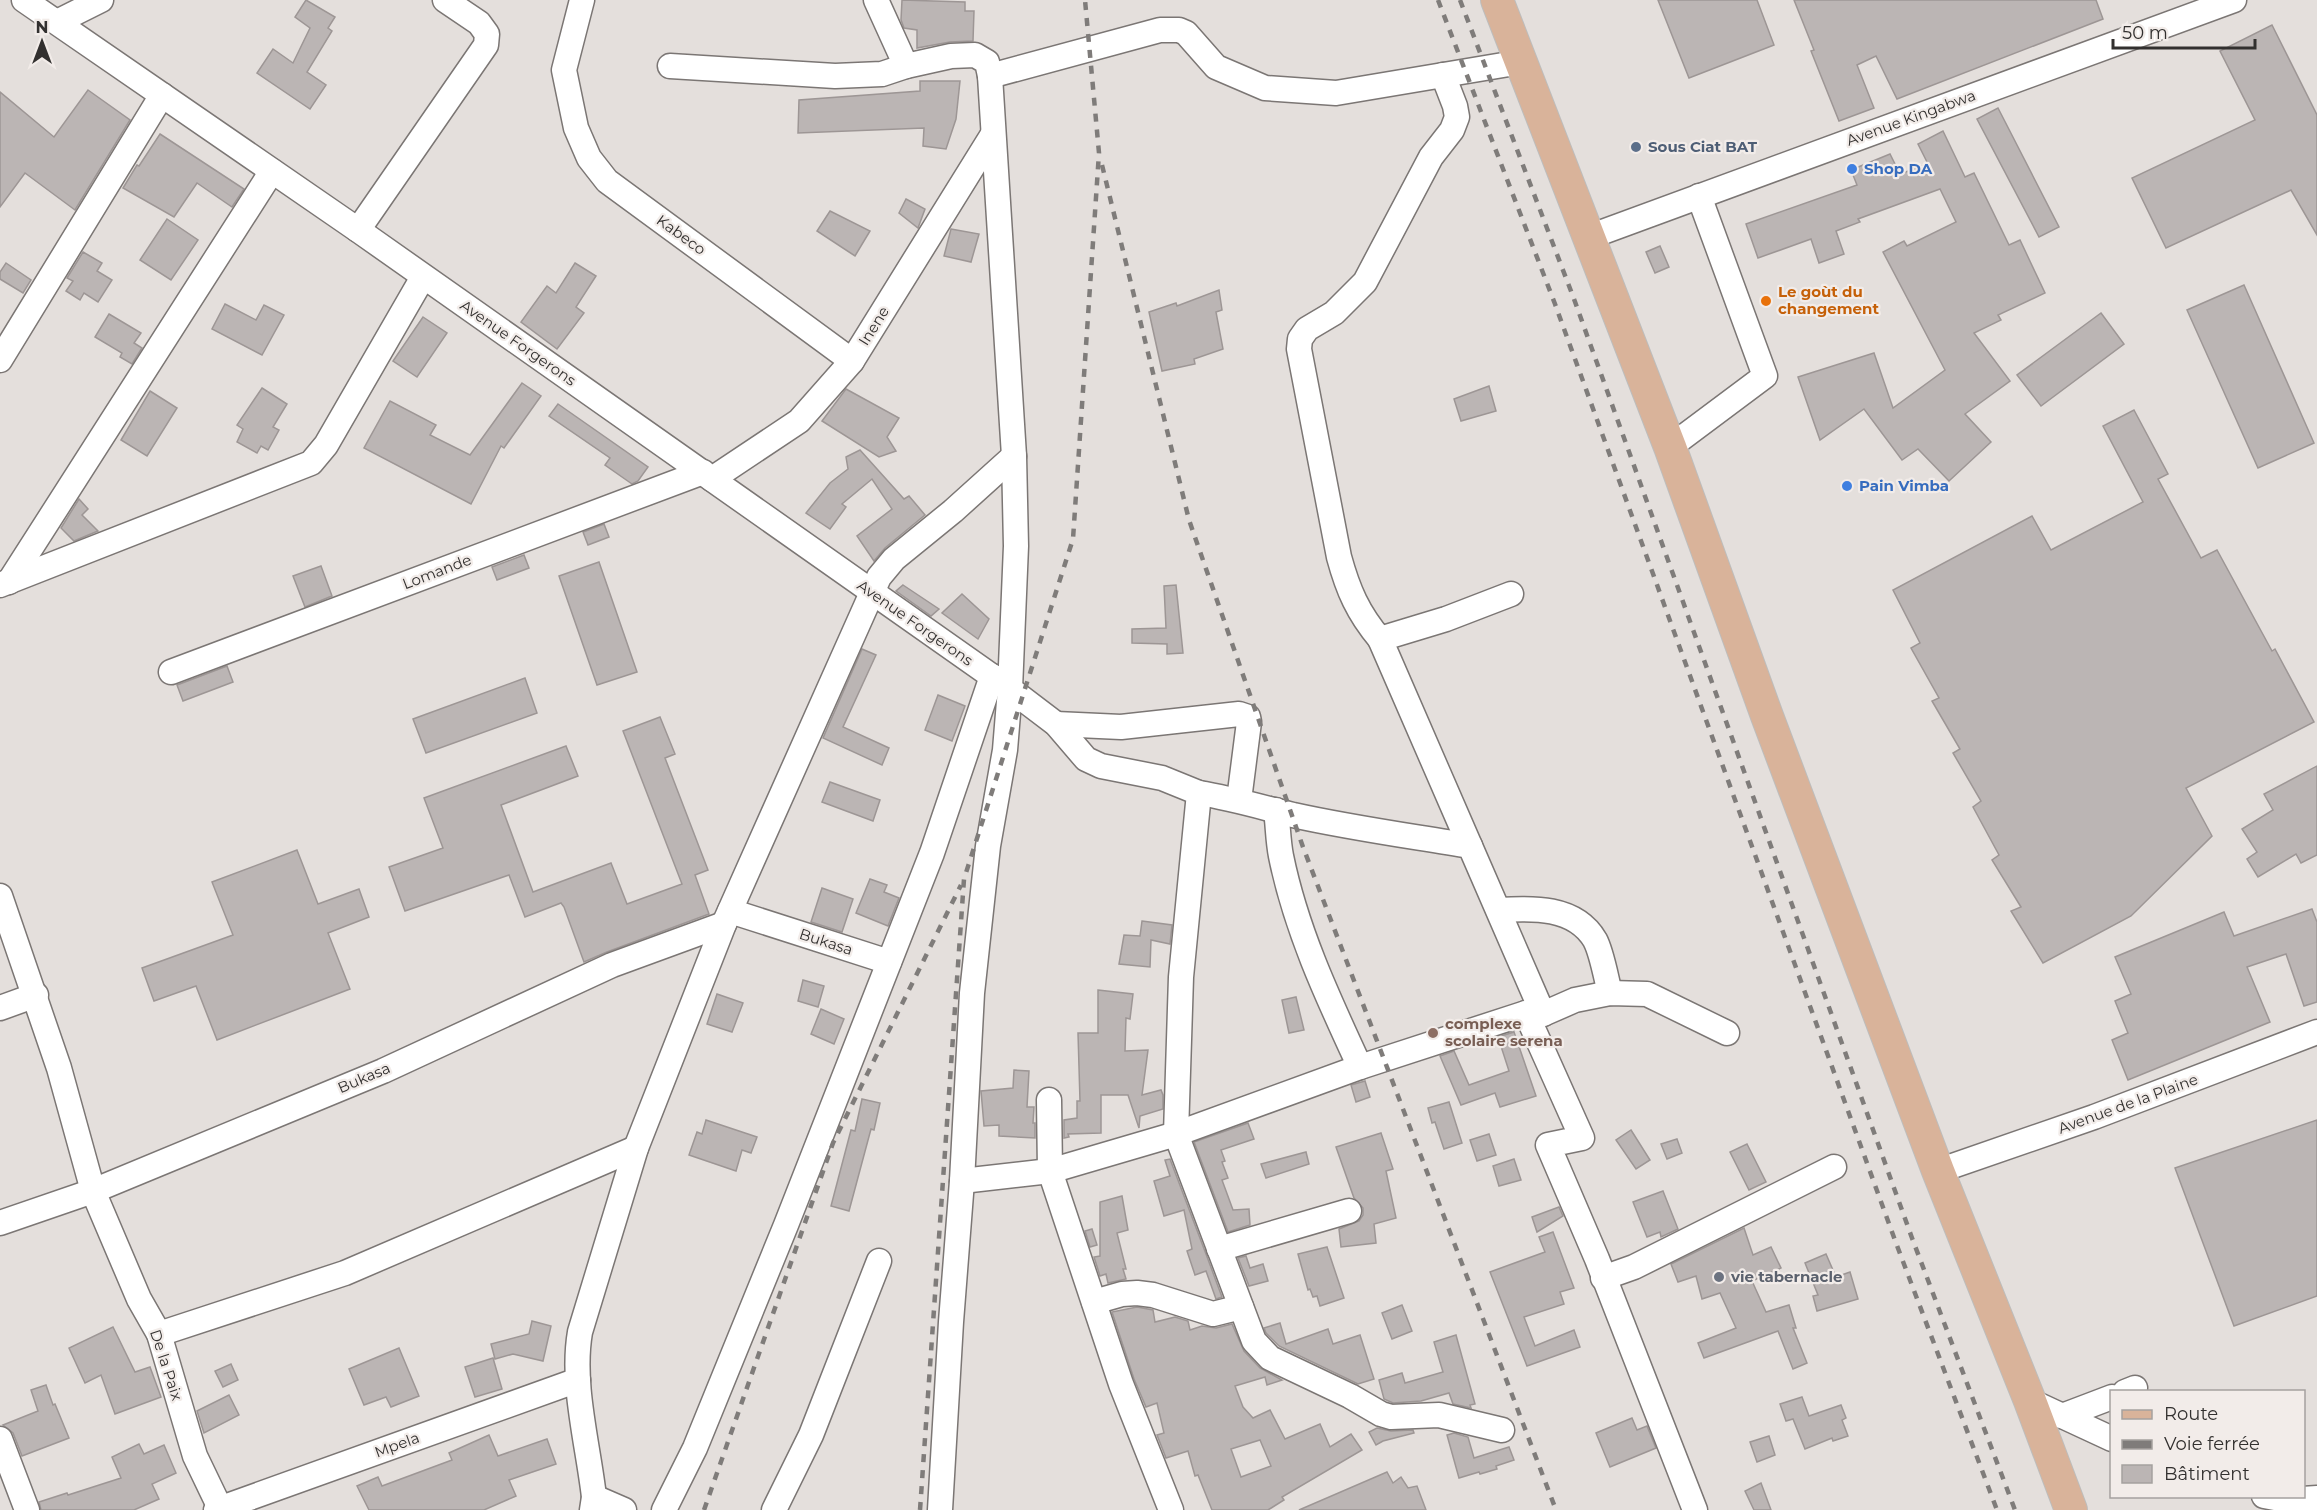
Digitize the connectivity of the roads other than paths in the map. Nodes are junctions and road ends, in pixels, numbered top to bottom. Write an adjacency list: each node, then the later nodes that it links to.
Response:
1 (24, 0): 8 (street, Avenue Forgerons)
2 (101, 0): 8 (street)
3 (446, 0): 18 (street)
4 (582, 0): 22 (street, Kabeco)
5 (876, 0): 11 (street)
6 (1497, 0): 9 (main road)
7 (2234, 0): 17 (street, Avenue Kingabwa)
8 (57, 22): 14 (street, Avenue Forgerons)
9 (1521, 62): 12 (street); 19 (main road)
10 (670, 66): 11 (street)
11 (906, 66): 13 (street)
12 (1443, 75): 13 (street); 29 (street)
13 (990, 76): 15 (street)
14 (162, 95): 16 (street, Avenue Forgerons); 21 (street)
15 (993, 134): 22 (street, Inene); 24 (street)
16 (272, 171): 18 (street, Avenue Forgerons); 26 (street)
17 (1699, 196): 19 (street, Avenue Kingabwa); 23 (street)
18 (358, 230): 20 (street, Avenue Forgerons)
19 (1589, 237): 23 (main road)
20 (423, 277): 25 (street, Avenue Forgerons); 26 (street)
21 (0, 360)
22 (852, 361): 25 (street, Inene)
23 (1670, 447): 53 (main road)
24 (1014, 456): 27 (street); 31 (street)
25 (708, 476): 27 (street, Avenue Forgerons); 30 (street, Lomande)
26 (4, 584)
27 (872, 593): 31 (street, Avenue Forgerons); 39 (street)
28 (1512, 594): 29 (street)
29 (1380, 639): 36 (street)
30 (171, 672)
31 (1001, 683): 32 (street, Avenue Forgerons); 40 (street); 54 (street)
32 (1056, 724): 33 (street, Avenue Forgerons); 34 (street)
33 (1198, 793): 34 (street, Avenue Forgerons); 49 (street)
34 (1239, 800): 35 (street, Avenue Forgerons)
35 (1276, 810): 36 (street, Avenue Forgerons); 47 (street)
36 (1470, 846): 38 (street)
37 (0, 896): 42 (street, De la Paix)
38 (1499, 910): 41 (street); 44 (street)
39 (727, 918): 40 (street, Bukasa); 50 (street); 55 (street, Bukasa)
40 (889, 962): 77 (street)
41 (1610, 993): 44 (street); 46 (street)
42 (36, 995): 43 (street); 55 (street, De la Paix)
43 (0, 1008)
44 (1535, 1013): 47 (street); 60 (street)
45 (2317, 1032): 53 (street, Avenue de la Plaine)
46 (1727, 1034)
47 (1360, 1066): 49 (street)
48 (1050, 1100): 52 (street)
49 (1176, 1134): 52 (street); 58 (street)
50 (636, 1148): 63 (street); 64 (street)
51 (1834, 1167): 60 (street)
52 (1050, 1171): 54 (street); 61 (street)
53 (1938, 1171): 66 (main road)
54 (962, 1181): 79 (street)
55 (93, 1191): 57 (street, Bukasa); 63 (street, De la Paix)
56 (1348, 1211): 58 (street)
57 (0, 1223)
58 (1219, 1249): 62 (street)
59 (879, 1261): 78 (street)
60 (1603, 1278): 81 (street)
61 (1094, 1302): 62 (street); 80 (street)
62 (1241, 1307): 68 (street)
63 (159, 1334): 74 (street, De la Paix)
64 (578, 1380): 73 (street); 74 (street, Mpela)
65 (2110, 1398): 67 (street)
66 (2030, 1401): 67 (street); 82 (main road)
67 (2062, 1416): 69 (street)
68 (1502, 1430)
69 (2110, 1438)
70 (0, 1439): 75 (street)
71 (2271, 1498): 72 (street)
72 (2317, 1498)
73 (593, 1503): 76 (street)
74 (218, 1509)
75 (27, 1510)
76 (624, 1510)
77 (663, 1510)
78 (774, 1510)
79 (940, 1510)
80 (1171, 1510)
81 (1695, 1510)
82 (2071, 1510)

